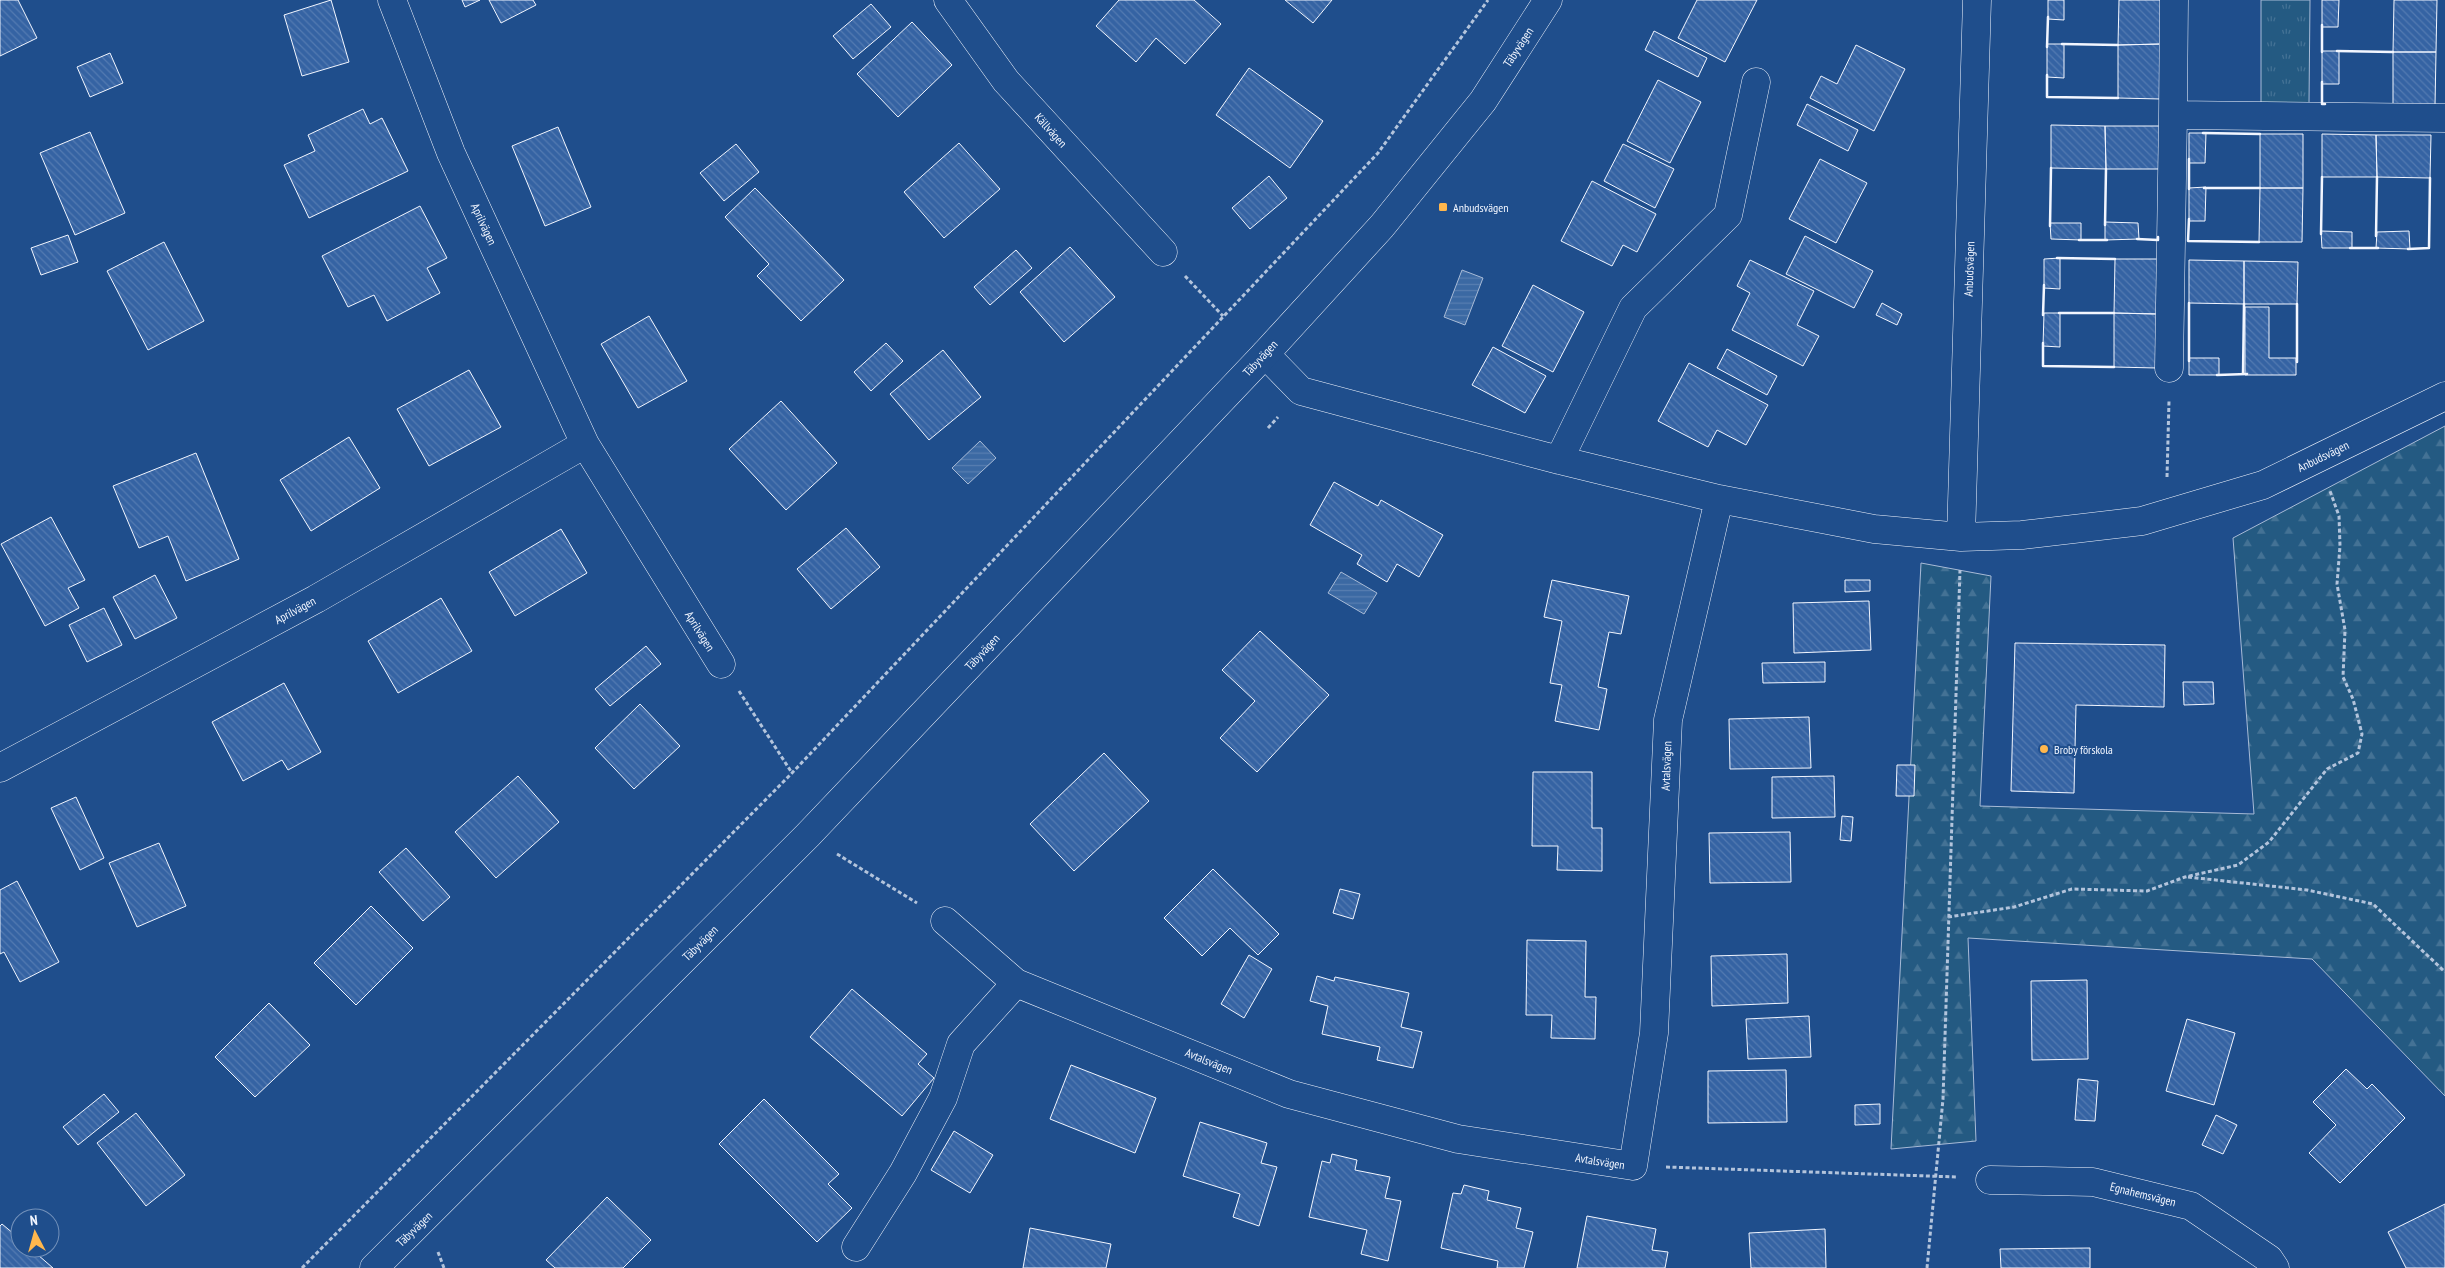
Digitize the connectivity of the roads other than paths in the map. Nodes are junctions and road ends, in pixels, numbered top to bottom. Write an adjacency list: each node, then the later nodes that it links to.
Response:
1 (392, 0): 13 (street, Aprilvägen)
2 (948, 0): 9 (street, Källvägen)
3 (1548, 0): 10 (street, Täbyvägen)
4 (1977, 0): 16 (street, Anbudsvägen)
5 (2174, 0): 7 (street)
6 (1756, 82): 14 (street)
7 (2173, 115): 8 (street); 11 (street)
8 (2445, 118)
9 (1163, 252)
10 (1265, 354): 14 (street, Anbudsvägen); 23 (street, Täbyvägen)
11 (2169, 368)
12 (2445, 396): 16 (street, Anbudsvägen)
13 (586, 444): 17 (street, Aprilvägen); 18 (street, Aprilvägen)
14 (1559, 460): 15 (street, Anbudsvägen)
15 (1719, 499): 16 (street, Anbudsvägen); 20 (street, Avtalsvägen)
16 (1961, 537)
17 (721, 664)
18 (0, 768)
19 (945, 920): 20 (street, Avtalsvägen)
20 (1016, 983): 22 (street)
21 (1990, 1180): 24 (street, Egnahemsvägen)
22 (856, 1247)
23 (374, 1268)
24 (2275, 1268)

